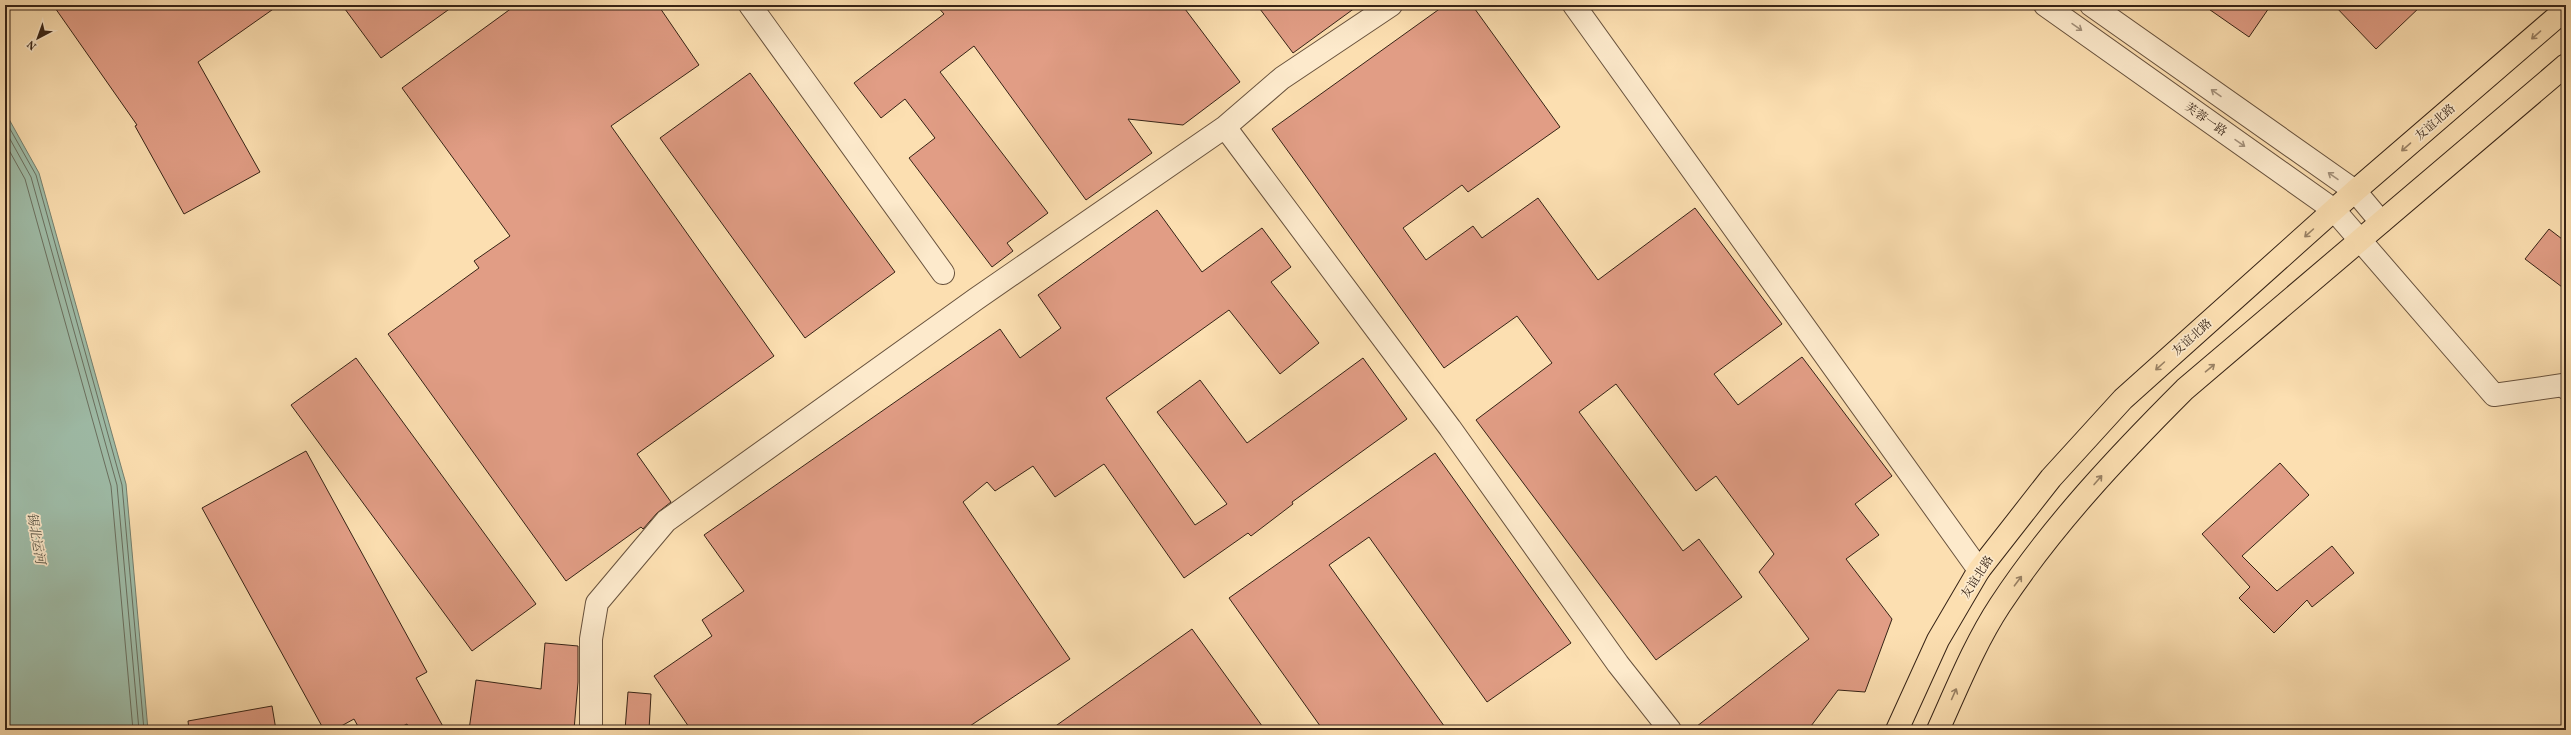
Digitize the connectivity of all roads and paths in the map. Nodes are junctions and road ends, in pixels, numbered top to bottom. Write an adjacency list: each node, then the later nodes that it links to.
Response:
1 (750, 5): 13 (street)
2 (1391, 5): 8 (street)
3 (1574, 5): 15 (street)
4 (2045, 5): 10 (street, 芙蓉一路, one-way to 10)
5 (2091, 5): 9 (street, one-way to 5)
6 (2566, 9): 9 (main road, 友谊北路, one-way to 9)
7 (2566, 65): 11 (main road)
8 (1224, 127): 16 (street); 17 (street)
9 (2355, 192): 10 (main road, 友谊北路); 11 (street)
10 (2334, 210): 12 (street, 芙蓉一路); 15 (main road, 友谊北路, one-way to 15)
11 (2381, 222): 12 (main road)
12 (2361, 239): 14 (street, 芙蓉一路); 19 (main road, one-way to 12)
13 (943, 273)
14 (2565, 385)
15 (1979, 570): 18 (main road, 友谊北路)
16 (591, 730)
17 (1670, 730)
18 (1897, 730)
19 (1938, 730)

